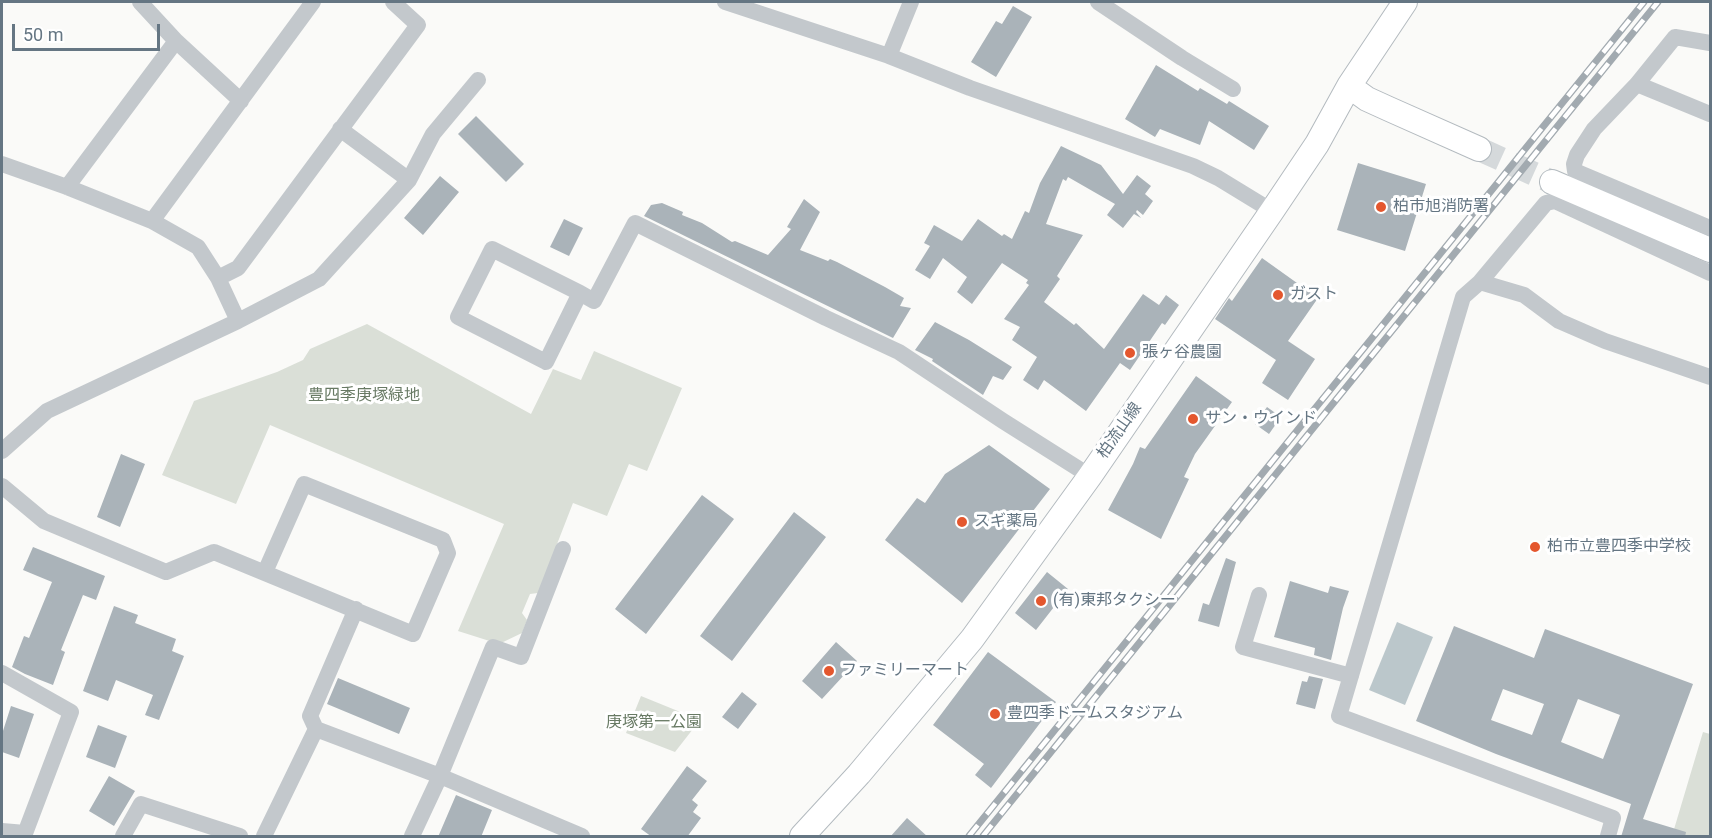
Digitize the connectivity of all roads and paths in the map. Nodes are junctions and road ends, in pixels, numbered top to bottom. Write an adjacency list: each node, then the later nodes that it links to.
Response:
1 (140, 2): 8 (street)
2 (313, 2): 15 (street)
3 (393, 2): 17 (street)
4 (725, 2): 10 (street)
5 (911, 2): 10 (street)
6 (1098, 2): 14 (street)
7 (1405, 2): 13 (main road, 柏流山線)
8 (176, 41): 15 (street); 22 (street)
9 (1710, 44): 12 (street)
10 (889, 56): 23 (street)
11 (478, 80): 20 (street)
12 (1637, 84): 16 (street); 25 (street)
13 (1349, 86): 18 (main road); 23 (main road, 柏流山線)
14 (1233, 90)
15 (241, 101): 24 (street)
16 (1710, 114)
17 (340, 129): 20 (street); 28 (street)
18 (1479, 148)
19 (2, 164): 22 (street)
20 (409, 180): 31 (street)
21 (1552, 182): 26 (main road)
22 (67, 187): 24 (street)
23 (1272, 211): 34 (main road, 柏流山線)
24 (152, 221): 28 (street)
25 (1710, 228)
26 (1710, 250)
27 (1710, 273): 29 (street)
28 (218, 278): 31 (street)
29 (1480, 282): 32 (street); 41 (street)
30 (580, 293): 30 (street); 34 (street)
31 (237, 321): 33 (street)
32 (1710, 377)
33 (2, 451)
34 (1090, 476): 51 (main road, 柏流山線)
35 (2, 486): 37 (street)
36 (563, 549): 43 (street)
37 (265, 572): 39 (street); 39 (street)
38 (1258, 595): 41 (street)
39 (356, 609): 42 (street)
40 (2, 673): 45 (street)
41 (1351, 676): 52 (street)
42 (316, 729): 43 (street); 48 (street)
43 (440, 776): 49 (street); 50 (street)
44 (2, 831): 45 (street)
45 (24, 835)
46 (123, 837): 47 (street)
47 (240, 837)
48 (264, 837)
49 (412, 837)
50 (582, 837)
51 (802, 837)
52 (1608, 837)

